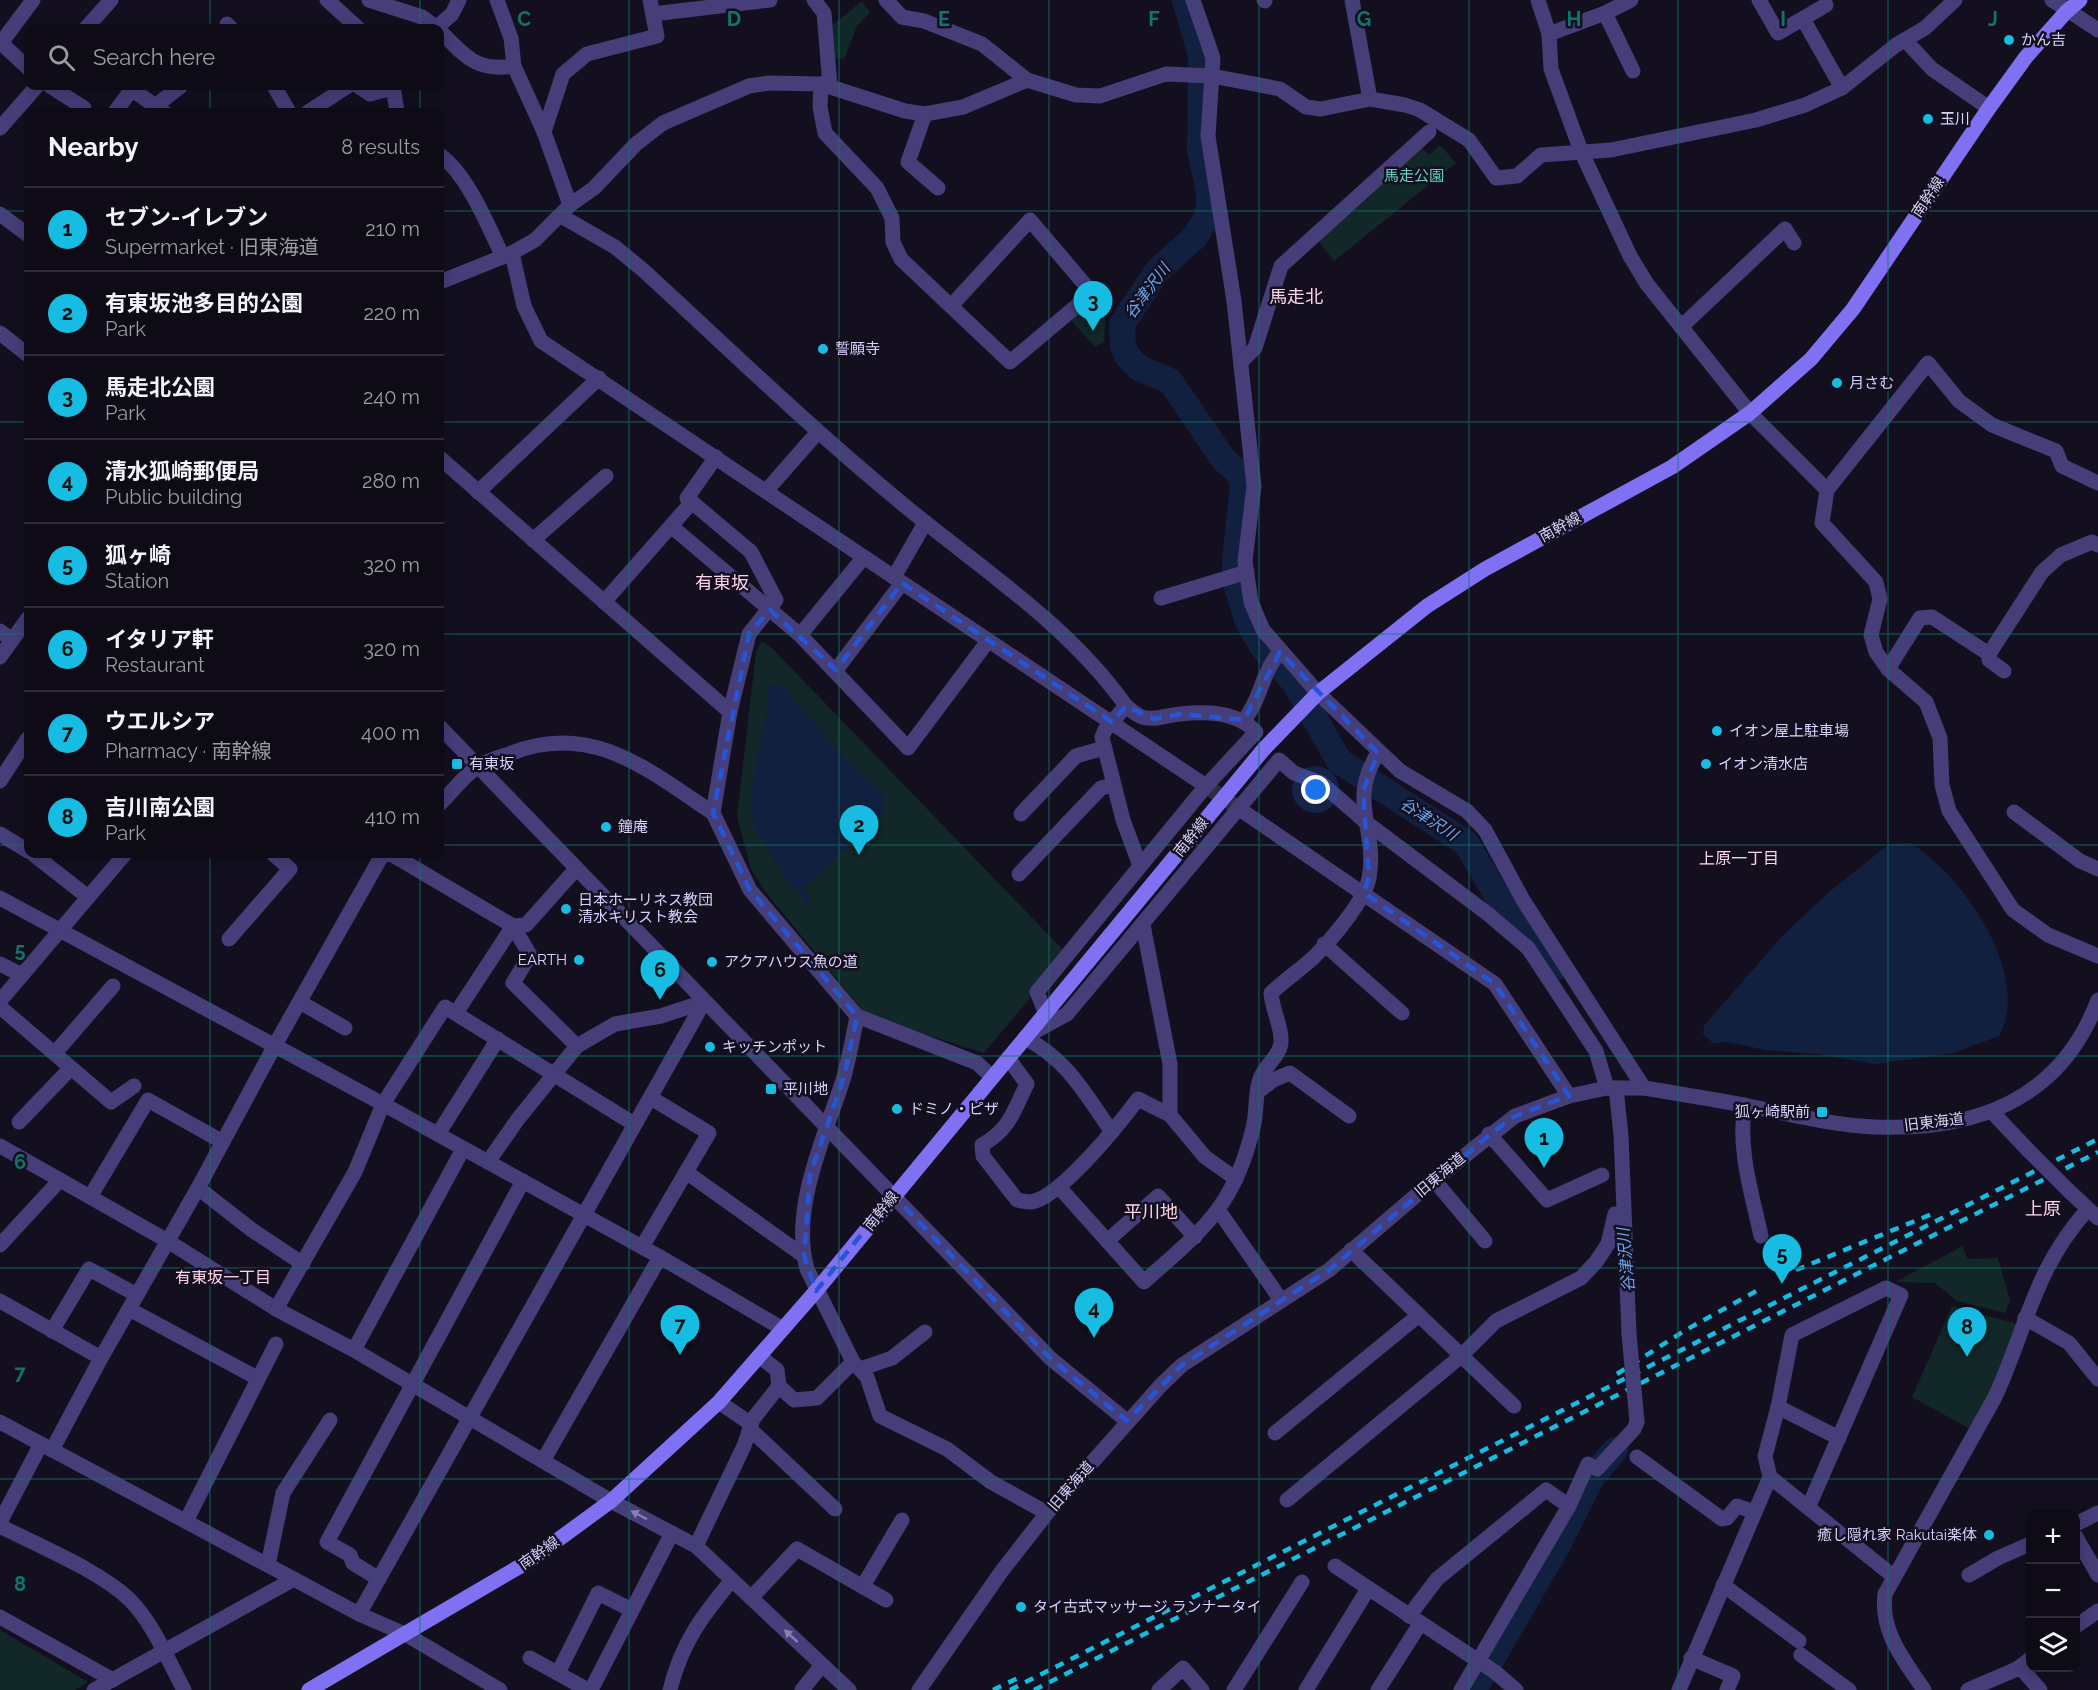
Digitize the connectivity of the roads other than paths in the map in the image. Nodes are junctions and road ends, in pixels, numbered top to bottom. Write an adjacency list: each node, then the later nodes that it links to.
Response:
1 (33, 0): 32 (street)
2 (111, 0): 24 (street)
3 (327, 0): 25 (street)
4 (369, 0): 26 (street)
5 (459, 0): 27 (street)
6 (496, 0): 34 (street)
7 (770, 0): 18 (street)
8 (814, 0): 38 (street)
9 (886, 0): 37 (street)
10 (1193, 0): 36 (street)
11 (1352, 0): 50 (street)
12 (1538, 0): 29 (street)
13 (1631, 0): 22 (street)
14 (1759, 0): 23 (street)
15 (2052, 0): 21 (street)
16 (2080, 0): 21 (main road, 南幹線)
17 (1952, 1): 31 (street)
18 (720, 3): 20 (street)
19 (1826, 4): 23 (street)
20 (651, 7): 61 (street)
21 (2066, 12): 28 (street); 58 (main road, 南幹線)
22 (1605, 13): 29 (street); 35 (street)
23 (1803, 19): 39 (street)
24 (90, 24)
25 (354, 24)
26 (430, 24)
27 (442, 24)
28 (2098, 30)
29 (1549, 34): 63 (street)
30 (444, 36): 34 (street)
31 (1905, 40): 39 (street); 58 (street)
32 (1, 42): 33 (street)
33 (24, 64)
34 (514, 66): 61 (street)
35 (1634, 71)
36 (1212, 76): 37 (street); 50 (street); 76 (street)
37 (1027, 80): 59 (street)
38 (826, 85): 59 (street); 66 (street); 72 (street)
39 (1842, 88): 63 (street)
40 (33, 90): 60 (street)
41 (56, 90): 51 (street)
42 (128, 90): 52 (street)
43 (134, 90): 53 (street)
44 (177, 90): 54 (street)
45 (276, 90): 55 (street)
46 (342, 90): 56 (street)
47 (364, 90): 48 (street)
48 (383, 90)
49 (393, 90): 57 (street)
50 (1370, 99): 63 (street)
51 (84, 108)
52 (117, 108)
53 (159, 108)
54 (161, 108)
55 (287, 108)
56 (314, 108)
57 (396, 108)
58 (1989, 108): 78 (main road, 南幹線)
59 (925, 114): 65 (street)
60 (0, 128)
61 (544, 132): 66 (street)
62 (1429, 132): 76 (street)
63 (1581, 151): 73 (street)
64 (444, 158): 70 (street)
65 (938, 188)
66 (566, 211): 70 (street); 79 (street)
67 (0, 214): 68 (street)
68 (24, 232)
69 (1794, 243): 73 (street)
70 (507, 255): 71 (street); 77 (street)
71 (444, 280)
72 (951, 306): 72 (street)
73 (1682, 327): 78 (street)
74 (0, 333): 75 (street)
75 (24, 352)
76 (1242, 361): 93 (street)
77 (599, 378): 80 (street); 86 (street)
78 (1750, 413): 85 (street); 108 (main road, 南幹線)
79 (817, 433): 84 (street); 88 (street)
80 (716, 457): 84 (street); 87 (street)
81 (444, 462): 86 (street)
82 (606, 476): 90 (street)
83 (2098, 483): 85 (street)
84 (766, 490): 92 (street)
85 (1827, 490): 105 (street)
86 (478, 492): 90 (street)
87 (692, 502): 89 (street); 97 (street)
88 (926, 524): 94 (street); 109 (street)
89 (671, 526): 96 (street); 97 (street)
90 (533, 540): 96 (street)
91 (2098, 545): 103 (street)
92 (864, 557): 94 (street); 99 (street)
93 (1247, 572): 95 (street); 102 (street)
94 (898, 580): 101 (street); 106 (street)
95 (1161, 598)
96 (603, 602): 110 (street)
97 (770, 610): 99 (street); 110 (street)
98 (24, 621): 100 (street)
99 (800, 635): 106 (street)
100 (6, 636): 104 (street)
101 (987, 641): 106 (street); 112 (street)
102 (1280, 652): 108 (street); 111 (street)
103 (1989, 654): 105 (street); 107 (street)
104 (0, 657)
105 (1888, 669): 146 (street)
106 (836, 670)
107 (2004, 671)
108 (1318, 693): 116 (street); 157 (main road, 南幹線)
109 (1126, 706): 111 (street); 112 (street)
110 (730, 712): 124 (street)
111 (1244, 720): 120 (street)
112 (1112, 722): 115 (street); 120 (street)
113 (444, 732): 117 (street)
114 (24, 744): 118 (street)
115 (1104, 748): 119 (street); 125 (street)
116 (1378, 753): 126 (street); 171 (street)
117 (478, 766): 121 (street); 124 (street); 135 (street)
118 (0, 781)
119 (1113, 785): 134 (street); 137 (street)
120 (1206, 786): 134 (street)
121 (444, 800)
122 (1238, 808): 126 (street); 138 (street); 141 (street)
123 (2014, 812): 136 (street)
124 (713, 813): 158 (street)
125 (1020, 814)
126 (1367, 823): 138 (street); 170 (street)
127 (0, 834): 128 (street)
128 (24, 849)
129 (38, 858): 139 (street)
130 (122, 858): 139 (street)
131 (278, 858): 144 (street)
132 (380, 858): 152 (street)
133 (396, 858): 142 (street)
134 (1140, 866): 157 (street)
135 (576, 869): 142 (street); 153 (street)
136 (2098, 869)
137 (1019, 874)
138 (1364, 893): 145 (street); 173 (street)
139 (88, 897): 143 (street)
140 (0, 898): 143 (street)
141 (1143, 925): 160 (street); 178 (street)
142 (513, 926): 155 (street); 163 (street)
143 (59, 931): 148 (street); 162 (street)
144 (229, 939)
145 (1324, 944): 156 (street); 172 (street)
146 (2098, 956)
147 (0, 964): 148 (street)
148 (21, 975): 151 (street)
149 (113, 986): 164 (street)
150 (2098, 1000): 177 (street, 旧東海道)
151 (0, 1001)
152 (300, 1002): 159 (street); 162 (street)
153 (704, 1002): 163 (street); 174 (street); 182 (street)
154 (0, 1007): 164 (street)
155 (456, 1013): 161 (street); 175 (street)
156 (1402, 1013)
157 (1046, 1014): 160 (main road, 南幹線)
158 (857, 1016): 168 (street); 182 (street)
159 (345, 1028)
160 (1025, 1038): 165 (main road, 南幹線); 183 (street)
161 (498, 1040): 167 (street); 184 (street)
162 (275, 1045): 175 (street); 186 (street)
163 (577, 1046): 167 (street)
164 (55, 1053): 166 (street)
165 (1008, 1058): 168 (main road, 南幹線); 196 (street)
166 (71, 1068): 169 (street); 180 (street)
167 (555, 1075): 181 (street); 189 (street)
168 (992, 1077): 198 (main road, 南幹線)
169 (134, 1086)
170 (1611, 1088): 171 (street, 旧東海道); 173 (street, 旧東海道); 202 (street)
171 (1644, 1088): 176 (street, 旧東海道)
172 (1259, 1091): 179 (street); 192 (street)
173 (1569, 1096): 185 (street, 旧東海道)
174 (651, 1098): 181 (street); 190 (street)
175 (383, 1104): 184 (street); 214 (street)
176 (1744, 1105): 177 (street, 旧東海道); 204 (street)
177 (1992, 1112): 201 (street, bridge)
178 (1170, 1115): 183 (street); 192 (street)
179 (1349, 1116)
180 (19, 1122)
181 (634, 1124): 203 (street)
182 (826, 1129): 198 (street); 212 (street)
183 (1112, 1132): 196 (street)
184 (438, 1134): 188 (street)
185 (1490, 1134): 191 (street); 194 (street, 旧東海道)
186 (223, 1142): 197 (street); 199 (street)
187 (0, 1146): 193 (street)
188 (463, 1149): 189 (street); 227 (street)
189 (488, 1162): 195 (street)
190 (686, 1172): 210 (street); 212 (street)
191 (1602, 1175)
192 (1236, 1179): 200 (street)
193 (60, 1180): 199 (street); 209 (street)
194 (1434, 1180): 208 (street); 211 (street, 旧東海道)
195 (523, 1182): 203 (street); 234 (street)
196 (1059, 1187): 207 (street)
197 (198, 1188): 206 (street); 214 (street)
198 (894, 1195): 215 (main road, 南幹線); 241 (street)
199 (90, 1197): 206 (street)
200 (1219, 1211): 205 (street); 217 (street)
201 (2093, 1213): 222 (street)
202 (1623, 1214): 229 (street); 252 (street, bridge)
203 (585, 1215): 210 (street); 239 (street)
204 (1761, 1236)
205 (1195, 1237): 207 (street); 207 (street)
206 (166, 1240): 216 (street); 219 (street)
207 (1107, 1241)
208 (1485, 1242)
209 (0, 1245)
210 (642, 1247): 213 (street)
211 (1352, 1250): 217 (street, 旧東海道); 221 (street)
212 (804, 1256): 215 (street)
213 (660, 1257): 223 (street); 248 (street)
214 (303, 1264): 219 (street)
215 (816, 1291): 223 (main road, 南幹線); 231 (street)
216 (137, 1295): 220 (street); 224 (street)
217 (1281, 1300): 241 (street, 旧東海道)
218 (0, 1301): 224 (street)
219 (276, 1309): 227 (street)
220 (129, 1310): 230 (street); 232 (street)
221 (1419, 1315): 229 (street); 244 (street)
222 (2025, 1318): 233 (street); 270 (street)
223 (783, 1329): 228 (main road, 南幹線)
224 (52, 1331): 230 (street)
225 (925, 1332): 231 (street)
226 (276, 1344): 232 (street)
227 (354, 1350): 234 (street)
228 (759, 1356): 235 (street); 236 (main road, 南幹線)
229 (1460, 1357): 237 (street); 250 (street)
230 (101, 1358): 246 (street)
231 (857, 1366): 235 (street); 256 (street)
232 (257, 1378): 259 (street)
233 (2098, 1379)
234 (414, 1386): 239 (street); 272 (street)
235 (779, 1386): 243 (street)
236 (718, 1402): 243 (street); 251 (main road, 南幹線)
237 (1514, 1406)
238 (1778, 1407): 245 (street); 245 (street); 249 (street)
239 (471, 1419): 248 (street); 272 (street)
240 (330, 1420): 266 (street)
241 (1127, 1421): 256 (street, 旧東海道)
242 (0, 1422): 246 (street)
243 (750, 1427): 254 (street); 264 (street)
244 (1275, 1433)
245 (1839, 1438): 253 (street)
246 (47, 1447): 259 (street); 261 (street)
247 (1637, 1457): 255 (street)
248 (544, 1459): 251 (street)
249 (1770, 1477): 253 (street); 255 (street)
250 (1287, 1500)
251 (611, 1501): 262 (street, one-way to 251); 286 (main road, 南幹線)
252 (1569, 1506): 284 (street); 290 (street)
253 (1808, 1508): 270 (street)
254 (835, 1509)
255 (1755, 1512): 275 (street)
256 (1047, 1513): 303 (street, 旧東海道)
257 (2098, 1513): 260 (street)
258 (902, 1520): 276 (street)
259 (186, 1521): 266 (street)
260 (2080, 1522)
261 (0, 1524): 287 (street)
262 (672, 1533): 264 (street); 280 (street)
263 (2080, 1544): 269 (street)
264 (696, 1546): 273 (street)
265 (2026, 1546): 268 (street)
266 (268, 1565): 271 (street)
267 (1335, 1566): 277 (street)
268 (1969, 1575)
269 (2098, 1575)
270 (1893, 1576): 314 (street)
271 (294, 1579): 282 (street); 287 (street)
272 (379, 1579): 282 (street)
273 (732, 1580): 278 (street); 300 (street)
274 (1302, 1582): 306 (street)
275 (1723, 1585): 289 (street); 313 (street)
276 (863, 1586): 278 (street); 279 (street)
277 (1368, 1589): 284 (street); 307 (street)
278 (751, 1598): 292 (street, one-way to 278)
279 (886, 1600)
280 (632, 1610): 293 (street); 299 (street)
281 (2098, 1611): 285 (street)
282 (359, 1614): 286 (street)
283 (0, 1617): 294 (street)
284 (1414, 1620): 290 (street); 308 (street)
285 (2080, 1623)
286 (407, 1635): 297 (main road, 南幹線); 298 (street)
287 (163, 1651): 294 (street); 296 (street)
288 (530, 1658): 293 (street)
289 (1691, 1658): 311 (street); 312 (street)
290 (1479, 1662): 309 (street); 310 (street)
291 (2025, 1663): 315 (street); 316 (street)
292 (822, 1665): 301 (street); 302 (street)
293 (558, 1673): 299 (street)
294 (113, 1680): 295 (street)
295 (94, 1690)
296 (184, 1690)
297 (309, 1690)
298 (501, 1690)
299 (590, 1690)
300 (670, 1690)
301 (802, 1690)
302 (849, 1690)
303 (919, 1690)
304 (1159, 1690): 305 (street)
305 (1202, 1690)
306 (1234, 1690)
307 (1306, 1690)
308 (1378, 1690)
309 (1461, 1690)
310 (1516, 1690)
311 (1679, 1690)
312 (1727, 1690)
313 (1849, 1690)
314 (1924, 1690)
315 (1968, 1690)
316 (2040, 1690)

